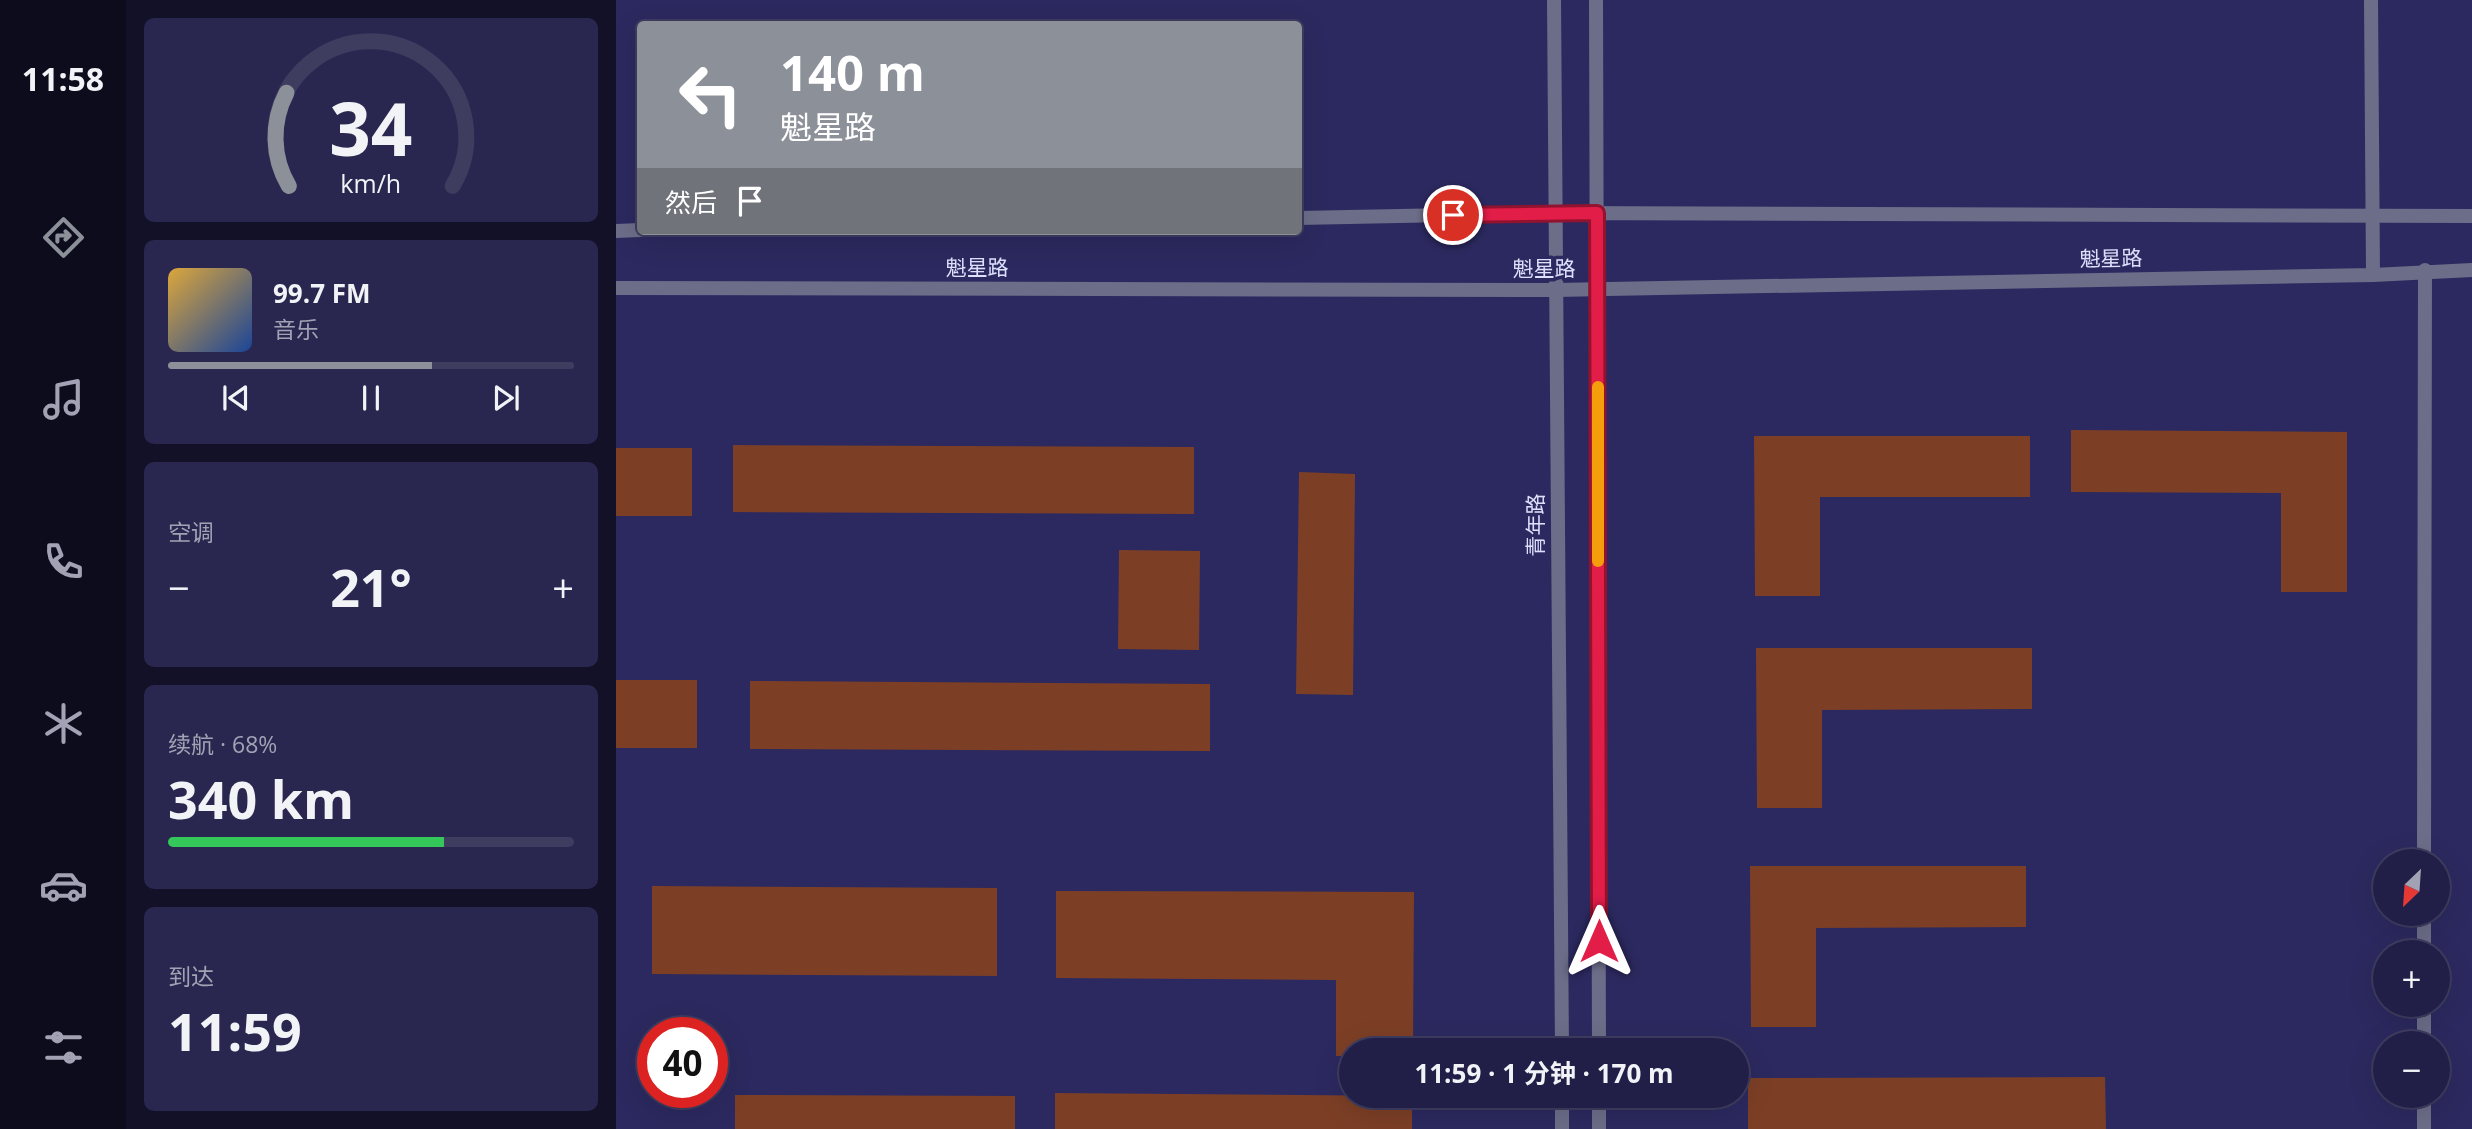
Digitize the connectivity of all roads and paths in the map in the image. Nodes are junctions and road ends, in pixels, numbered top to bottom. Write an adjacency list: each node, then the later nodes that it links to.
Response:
1 (1554, 0): 4 (street, 青年路)
2 (1596, 0): 5 (street)
3 (2371, 0): 6 (street)
4 (1556, 213): 5 (street, 魁星路); 8 (street, 魁星路); 16 (street, 青年路)
5 (1597, 213): 6 (street, 魁星路); 15 (street)
6 (2373, 216): 7 (street, 魁星路); 13 (street)
7 (2472, 216)
8 (1302, 218)
9 (637, 230): 10 (street)
10 (616, 231)
11 (2425, 270): 12 (street, 魁星路); 13 (street, 魁星路); 17 (street)
12 (2472, 270)
13 (2373, 275): 15 (street, 魁星路)
14 (616, 288): 16 (street, 魁星路)
15 (1598, 289): 16 (street, 魁星路); 19 (street)
16 (1555, 290): 18 (street, 青年路)
17 (2424, 849)
18 (1562, 1038)
19 (1599, 1038)
20 (1562, 1108): 23 (street)
21 (1599, 1108): 24 (street)
22 (2424, 1108): 25 (street)
23 (1562, 1129)
24 (1599, 1129)
25 (2424, 1129)

